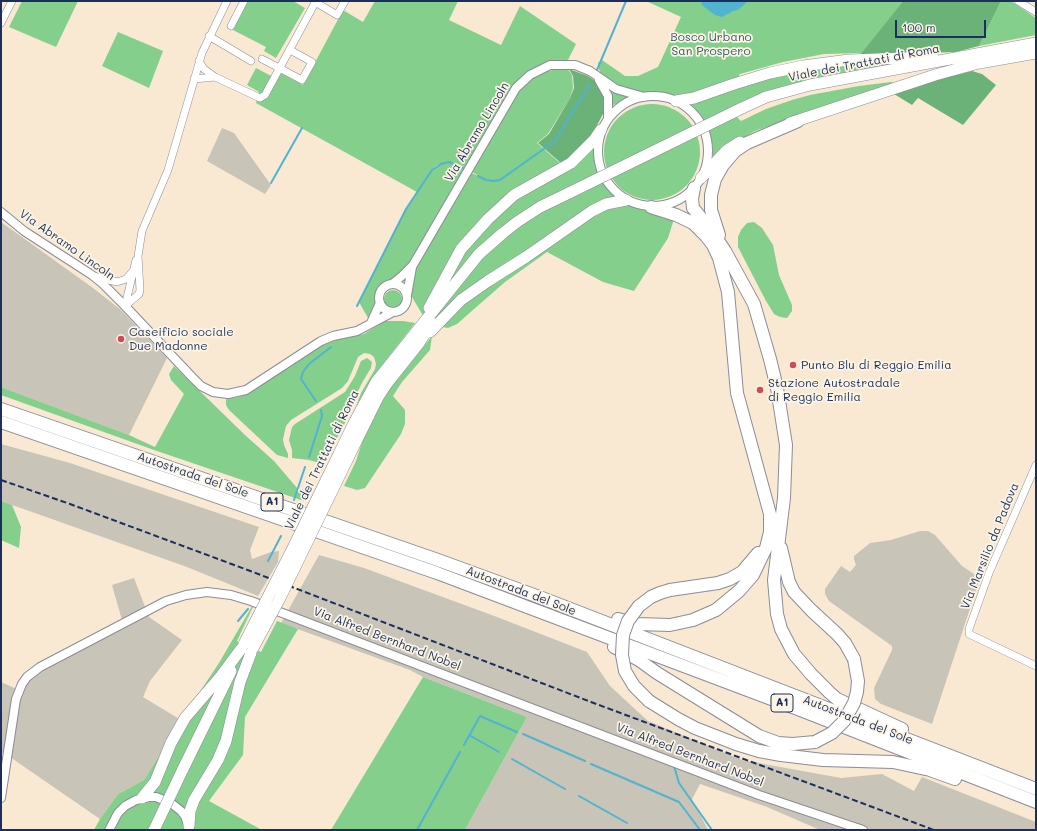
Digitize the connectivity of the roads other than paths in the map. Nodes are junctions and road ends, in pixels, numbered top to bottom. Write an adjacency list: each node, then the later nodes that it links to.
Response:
1 (12, 1): 8 (street)
2 (227, 1): 10 (street)
3 (244, 1): 9 (street)
4 (345, 1): 6 (street)
5 (1018, 1): 7 (street)
6 (315, 2): 12 (street)
7 (1036, 12)
8 (1, 23)
9 (231, 26)
10 (209, 36): 16 (street); 17 (street)
11 (1036, 43): 15 (highway, Viale dei Trattati di Roma)
12 (290, 50): 18 (street); 18 (street)
13 (1036, 53): 15 (highway, Viale dei Trattati di Roma)
14 (262, 59): 18 (street)
15 (974, 59): 23 (highway); 25 (highway); 29 (highway, Viale dei Trattati di Roma)
16 (199, 61): 19 (street); 21 (street)
17 (251, 61)
18 (279, 68): 19 (street)
19 (215, 76): 21 (street)
20 (596, 76): 22 (street, Via Abramo Lincoln); 24 (street); 35 (street, Via Abramo Lincoln)
21 (194, 79): 34 (street)
22 (644, 97): 23 (street); 24 (street)
23 (676, 101): 27 (street)
24 (608, 118): 26 (street)
25 (798, 121): 27 (highway); 33 (highway)
26 (601, 130): 30 (street); 44 (highway)
27 (701, 178): 28 (street)
28 (694, 188): 31 (street); 33 (highway)
29 (572, 194): 44 (highway, Viale dei Trattati di Roma); 45 (highway, Viale dei Trattati di Roma)
30 (626, 200): 31 (street); 45 (highway)
31 (651, 206): 50 (highway)
32 (1, 212): 37 (street, Via Abramo Lincoln)
33 (725, 251): 51 (highway)
34 (138, 256): 36 (street); 41 (street)
35 (413, 265): 38 (street, Via Abramo Lincoln); 39 (street, Via Abramo Lincoln)
36 (134, 269): 37 (street); 41 (street)
37 (92, 275): 41 (street, Via Abramo Lincoln)
38 (392, 284): 39 (street); 40 (street, Via Abramo Lincoln)
39 (407, 295): 42 (street, Via Abramo Lincoln)
40 (380, 303): 42 (street); 43 (street, Via Abramo Lincoln)
41 (128, 309): 43 (street, Via Abramo Lincoln)
42 (393, 312): 43 (street, Via Abramo Lincoln)
43 (372, 323)
44 (407, 342): 48 (highway, Viale dei Trattati di Roma)
45 (419, 343): 48 (highway, Viale dei Trattati di Roma)
46 (1, 409): 52 (highway, Autostrada del Sole / A1)
47 (1, 422): 53 (highway, Autostrada del Sole / A1)
48 (343, 456): 54 (highway, Viale dei Trattati di Roma, bridge)
49 (1036, 465): 55 (street, Via Marsilio da Padova)
50 (770, 514): 52 (highway); 61 (highway, bridge)
51 (780, 540): 53 (highway, bridge); 56 (highway)
52 (542, 598): 56 (highway, Autostrada del Sole / A1)
53 (528, 606): 61 (highway, Autostrada del Sole / A1)
54 (247, 648): 57 (highway, Viale dei Trattati di Roma); 60 (highway); 62 (highway)
55 (1036, 666)
56 (986, 770): 58 (highway, Autostrada del Sole / A1)
57 (185, 772): 64 (highway, Viale dei Trattati di Roma, bridge); 65 (highway, Viale dei Trattati di Roma)
58 (1036, 789)
59 (1, 798): 66 (street, Via Alfred Bernhard Nobel)
60 (142, 798): 62 (street); 63 (street)
61 (1036, 804)
62 (189, 828)
63 (108, 830)
64 (154, 830)
65 (161, 830)
66 (863, 830)

